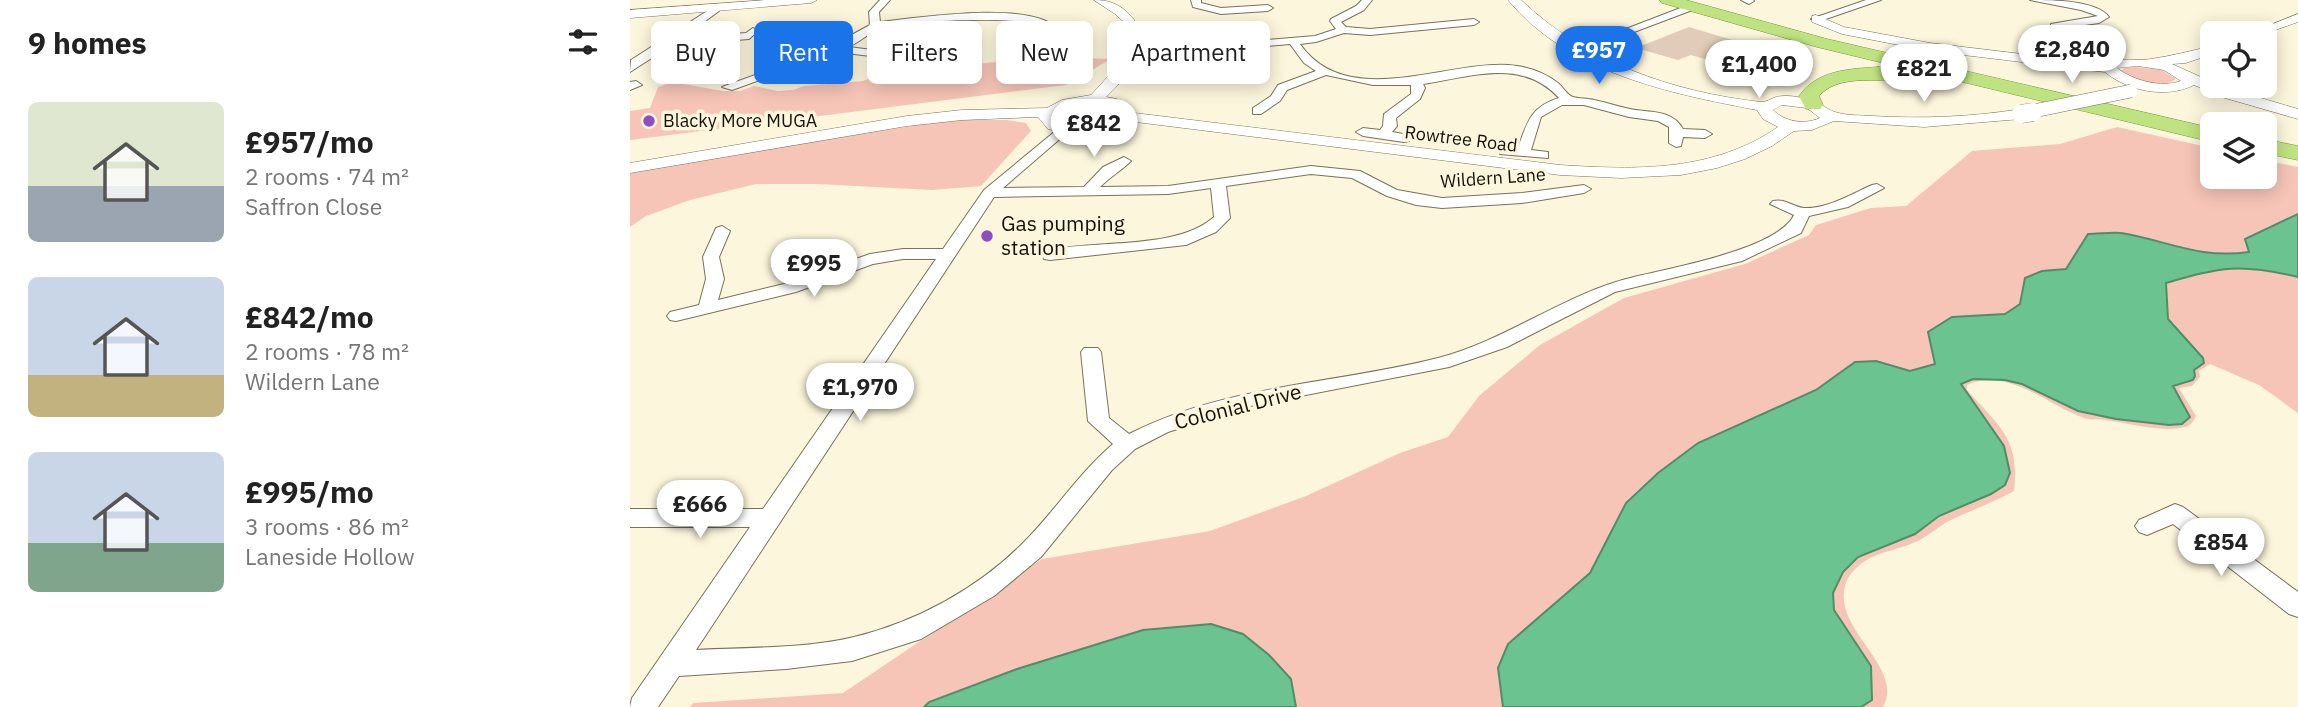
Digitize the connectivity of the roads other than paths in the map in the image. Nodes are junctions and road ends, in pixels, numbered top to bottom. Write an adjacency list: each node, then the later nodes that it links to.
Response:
1 (809, 0): 13 (street)
2 (885, 0): 18 (street)
3 (1100, 0): 21 (street)
4 (1196, 0): 12 (street)
5 (1367, 0): 25 (street)
6 (1514, 0): 30 (street)
7 (1668, 0): 11 (highway)
8 (1724, 0): 15 (highway)
9 (1876, 0): 15 (street)
10 (2035, 0): 23 (street)
11 (1699, 4): 30 (street); 57 (highway); 58 (highway)
12 (1268, 8)
13 (715, 9): 14 (street); 17 (street)
14 (630, 14)
15 (1805, 18): 33 (street)
16 (2298, 18): 24 (street)
17 (698, 21)
18 (875, 21)
19 (914, 21): 20 (street)
20 (1036, 21)
21 (1129, 21)
22 (1474, 22): 25 (street)
23 (2055, 26)
24 (2277, 26)
25 (1343, 30): 28 (street)
26 (749, 37): 27 (street)
27 (740, 38)
28 (1294, 42): 29 (street); 36 (street)
29 (1270, 44)
30 (1577, 50): 45 (street)
31 (651, 53): 34 (street)
32 (2200, 57): 35 (street)
33 (2110, 68): 35 (street); 42 (street)
34 (630, 69)
35 (2185, 70): 37 (street); 43 (street)
36 (1327, 71): 39 (street); 51 (street)
37 (2200, 77)
38 (754, 78): 41 (street)
39 (1415, 81): 48 (street); 64 (street)
40 (1111, 84): 47 (street)
41 (728, 88)
42 (2137, 88): 43 (street); 52 (street, bridge)
43 (2166, 88): 44 (street)
44 (2200, 89)
45 (1711, 96): 49 (street); 68 (street)
46 (2250, 98): 55 (street)
47 (1095, 99): 53 (street); 56 (street)
48 (1567, 100): 63 (street); 71 (street)
49 (1766, 107): 52 (street); 59 (street)
50 (1241, 108): 51 (street)
51 (1257, 111): 54 (street)
52 (1821, 111): 58 (highway); 59 (street)
53 (1049, 112): 60 (street); 75 (street)
54 (1274, 114)
55 (2298, 114)
56 (1117, 115): 60 (street); 68 (street, Rowtree Road)
57 (2200, 119)
58 (2139, 120): 62 (highway)
59 (1791, 125): 68 (street, Rowtree Road)
60 (1064, 128): 79 (street)
61 (1363, 132): 64 (street)
62 (2200, 133)
63 (1704, 134)
64 (1383, 135): 66 (street)
65 (2277, 136): 67 (highway)
66 (1404, 138)
67 (2298, 140)
68 (1769, 143)
69 (2277, 149): 72 (highway)
70 (1505, 151): 71 (street)
71 (1523, 152): 73 (street)
72 (2298, 153)
73 (1543, 155)
74 (1124, 161): 78 (street)
75 (630, 168)
76 (1218, 185): 78 (street, Wildern Lane); 80 (street, Wildern Lane); 85 (street)
77 (1877, 188): 82 (street)
78 (1089, 190): 79 (street, Wildern Lane)
79 (989, 193): 84 (street)
80 (1582, 197)
81 (1778, 204): 82 (street)
82 (1803, 213): 89 (street, Colonial Drive)
83 (722, 231): 86 (street)
84 (948, 254): 86 (street); 91 (street)
85 (1050, 255)
86 (707, 308): 87 (street)
87 (676, 316)
88 (1091, 352): 89 (street)
89 (1127, 444): 94 (street, Colonial Drive)
90 (630, 518): 91 (street)
91 (771, 518): 94 (street)
92 (2147, 526): 93 (street)
93 (2298, 606)
94 (671, 664): 95 (street)
95 (642, 707)

